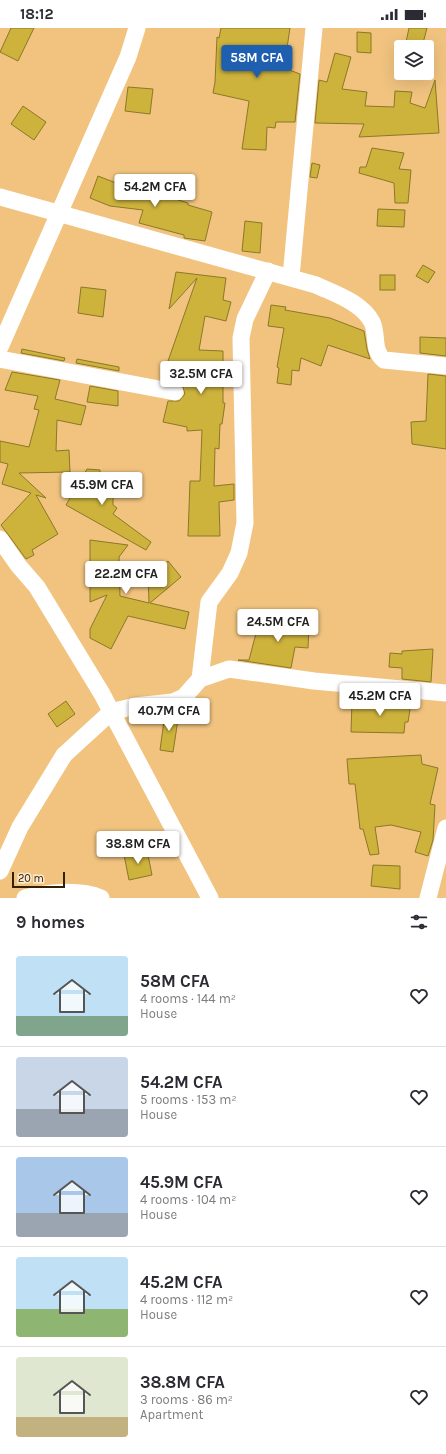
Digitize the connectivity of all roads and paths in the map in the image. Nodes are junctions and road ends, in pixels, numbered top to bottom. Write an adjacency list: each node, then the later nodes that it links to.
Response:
1 (137, 28): 4 (street)
2 (314, 28): 6 (street)
3 (0, 197): 4 (street)
4 (58, 213): 5 (street); 7 (street)
5 (268, 271): 6 (street); 12 (street)
6 (291, 277): 9 (street)
7 (0, 347)
8 (0, 359): 10 (street)
9 (446, 366)
10 (175, 392)
11 (0, 539): 14 (street)
12 (200, 679): 13 (street); 14 (street)
13 (446, 693)
14 (111, 712): 16 (street); 19 (street)
15 (446, 828): 20 (street)
16 (0, 871)
17 (26, 898): 18 (street)
18 (101, 898)
19 (210, 898)
20 (428, 898)

